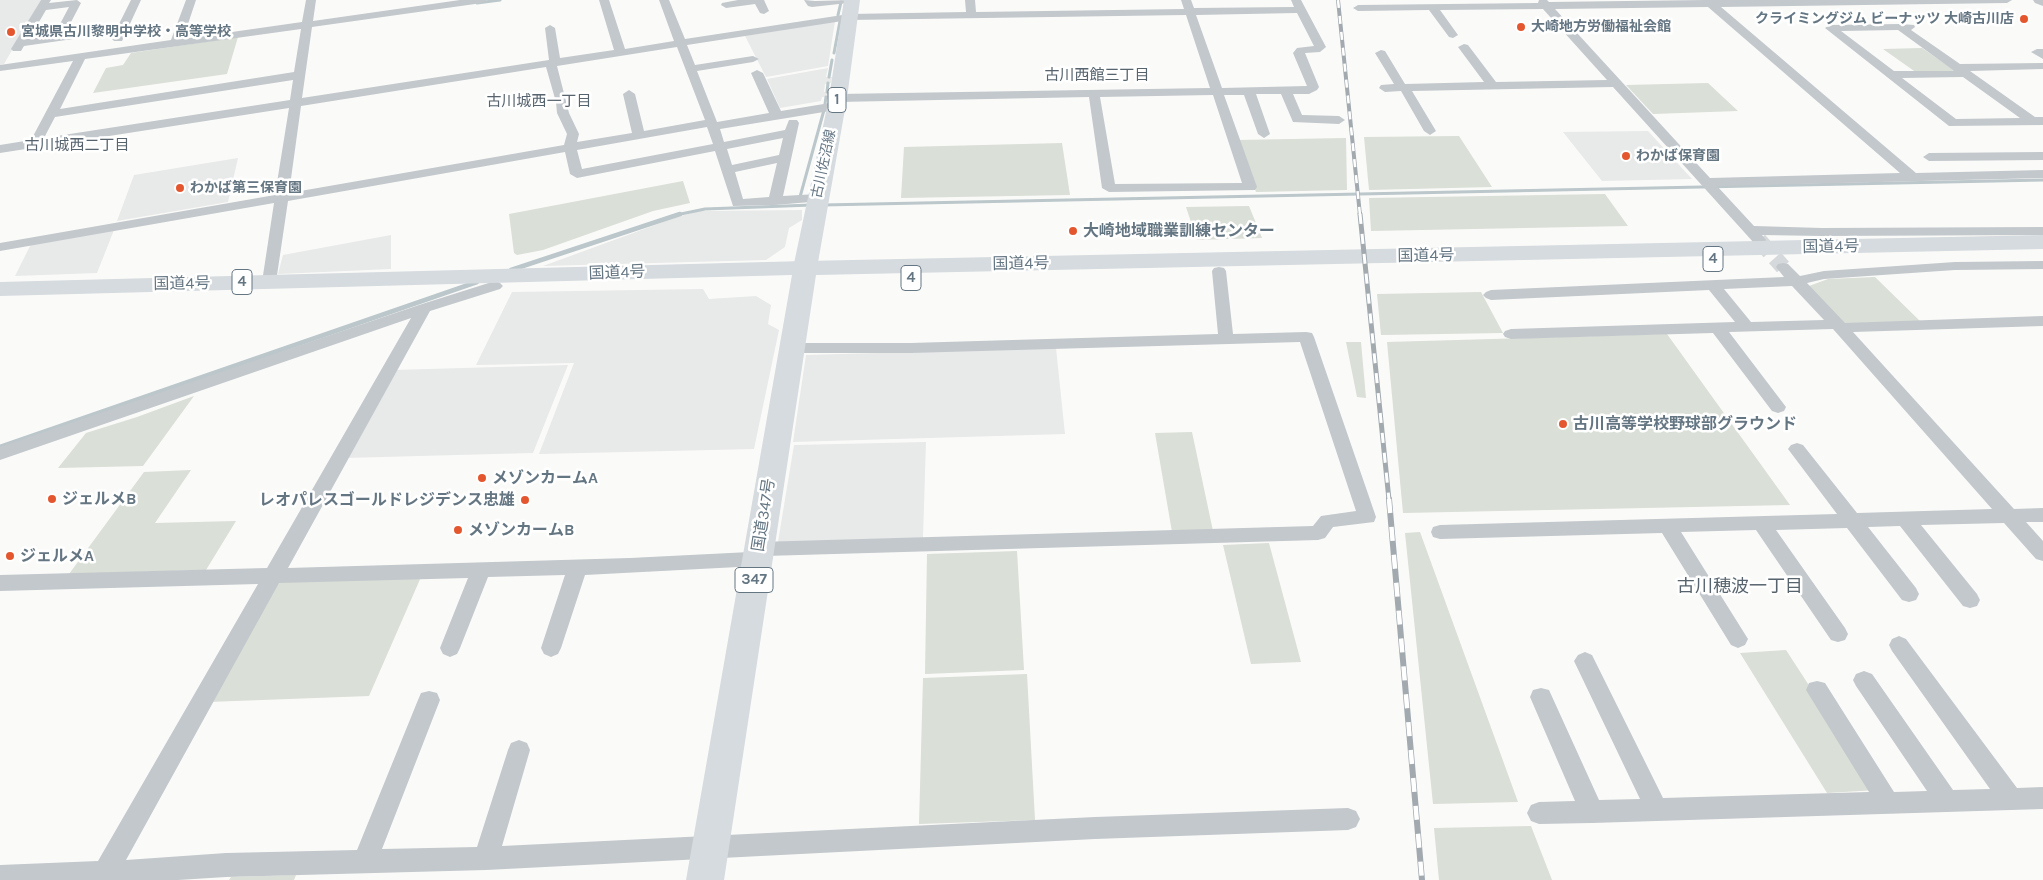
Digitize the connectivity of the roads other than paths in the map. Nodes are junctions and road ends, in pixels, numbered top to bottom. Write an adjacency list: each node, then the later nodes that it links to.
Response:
1 (136, 0): 36 (street)
2 (192, 0): 39 (street)
3 (311, 0): 34 (street)
4 (482, 0): 34 (street)
5 (604, 0): 42 (street)
6 (664, 0): 40 (street)
7 (759, 0): 25 (street); 28 (street)
8 (809, 0): 23 (street)
9 (970, 0): 31 (street)
10 (1026, 0): 30 (street)
11 (1076, 0): 29 (street)
12 (2006, 0): 14 (street)
13 (2039, 0): 16 (street)
14 (1873, 1): 15 (street); 32 (street)
15 (1710, 2): 21 (street); 87 (street)
16 (2043, 2)
17 (44, 3): 33 (street); 38 (street)
18 (1457, 3): 19 (street); 26 (street)
19 (1483, 3): 20 (street)
20 (1544, 3): 21 (street); 57 (street)
21 (1600, 3)
22 (1299, 5): 24 (street); 62 (street)
23 (849, 6): 31 (street); 40 (street); 66 (main road, 古川佐沼線 / 1)
24 (1188, 6): 29 (street); 63 (street)
25 (726, 7)
26 (1432, 7): 27 (street); 37 (street)
27 (1358, 8)
28 (764, 11)
29 (1079, 13): 30 (street)
30 (1027, 14): 31 (street)
31 (971, 15)
32 (1895, 19): 53 (street); 56 (street)
33 (65, 24)
34 (307, 25): 39 (street); 55 (street)
35 (550, 28): 49 (street)
36 (123, 29): 38 (street); 44 (street)
37 (1453, 35)
38 (21, 43): 51 (street)
39 (176, 43): 44 (street)
40 (679, 43): 42 (street); 52 (street)
41 (1464, 47): 58 (street)
42 (620, 52): 49 (street)
43 (2043, 52): 46 (street)
44 (111, 53): 47 (street)
45 (1380, 54): 59 (street)
46 (2043, 56)
47 (81, 57): 51 (street); 69 (street)
48 (753, 59): 52 (street)
49 (553, 63): 67 (street); 79 (street)
50 (2043, 66): 53 (street)
51 (4, 67)
52 (690, 69): 73 (street)
53 (1961, 71): 56 (street); 72 (street)
54 (757, 73): 70 (street)
55 (300, 75): 67 (street); 69 (street)
56 (1890, 75): 72 (street)
57 (1616, 83): 58 (street); 88 (street)
58 (1492, 86): 59 (street)
59 (1402, 87): 60 (street); 74 (street)
60 (1385, 88)
61 (1248, 90): 62 (street); 63 (street); 76 (street)
62 (1285, 90): 71 (street)
63 (1218, 91): 65 (street); 65 (street)
64 (629, 94): 77 (street)
65 (1094, 94): 66 (street)
66 (837, 102): 68 (street); 91 (main road, 古川佐沼線 / 1)
67 (296, 103): 78 (street); 89 (street)
68 (797, 111): 70 (street); 75 (street)
69 (51, 114): 78 (street)
70 (776, 114): 73 (street)
71 (1339, 120)
72 (2038, 121)
73 (712, 124): 77 (street); 80 (street)
74 (1430, 131)
75 (790, 133): 80 (street); 83 (street)
76 (1264, 134)
77 (639, 135): 79 (street)
78 (36, 144): 81 (street)
79 (570, 147): 80 (street); 89 (street)
80 (720, 148): 85 (street)
81 (0, 149)
82 (2043, 156): 84 (street)
83 (786, 157): 85 (street); 90 (street)
84 (1929, 157)
85 (728, 170): 90 (street)
86 (2043, 174): 87 (street)
87 (1911, 176): 88 (street)
88 (1710, 185): 92 (street)
89 (280, 197): 94 (street); 104 (street)
90 (776, 200): 91 (street)
91 (816, 205): 101 (main road, 古川佐沼線 / 1)
92 (2043, 231)
93 (2043, 242): 96 (main road, 国道4号 / 4)
94 (0, 247)
95 (2043, 252): 96 (main road, 国道4号 / 4)
96 (1383, 262): 97 (main road, 国道4号 / 4)
97 (1344, 263): 100 (main road, 国道4号 / 4); 101 (main road, 国道4号 / 4)
98 (2043, 265): 103 (street)
99 (1783, 267): 103 (street)
100 (1219, 271): 101 (main road, 国道4号 / 4); 115 (street)
101 (804, 274): 102 (main road, 国道4号 / 4); 116 (main road, 国道347号 / 347)
102 (492, 281): 104 (main road, 国道4号 / 4); 108 (main road, 国道4号 / 4); 109 (street)
103 (1797, 281): 105 (street); 111 (street)
104 (268, 282): 106 (main road, 国道4号 / 4)
105 (1713, 285): 107 (street); 112 (street)
106 (0, 289)
107 (1491, 295)
108 (0, 297)
109 (424, 308): 119 (street); 131 (street)
110 (2043, 321): 111 (street)
111 (1839, 326): 112 (street); 121 (street)
112 (1747, 327): 113 (street)
113 (1718, 328): 114 (street); 117 (street)
114 (1511, 334)
115 (1226, 339): 116 (street); 127 (street)
116 (793, 348): 127 (main road, 国道347号 / 347)
117 (1778, 407)
118 (1797, 449): 123 (street)
119 (0, 454)
120 (2043, 515): 121 (street)
121 (2009, 516): 122 (street); 128 (street)
122 (1904, 518): 123 (street); 134 (street)
123 (1852, 520): 124 (street); 133 (street)
124 (1761, 522): 125 (street); 135 (street)
125 (1667, 525): 126 (street); 136 (street)
126 (1440, 532)
127 (757, 554): 129 (street); 154 (main road, 国道347号 / 347)
128 (2043, 554)
129 (578, 567): 130 (street); 139 (street)
130 (481, 570): 131 (street); 138 (street)
131 (271, 577): 132 (street); 158 (street)
132 (0, 584)
133 (1909, 594)
134 (1970, 600)
135 (1838, 634)
136 (1738, 639)
137 (1899, 645): 147 (street)
138 (450, 648)
139 (552, 648)
140 (1585, 661): 150 (street)
141 (1864, 680): 148 (street)
142 (1817, 690): 149 (street)
143 (1541, 697): 151 (street)
144 (429, 700): 156 (street)
145 (520, 750): 155 (street)
146 (2043, 798): 147 (street)
147 (2011, 799): 148 (street)
148 (1947, 801): 149 (street)
149 (1888, 802): 150 (street)
150 (1657, 810): 151 (street)
151 (1592, 812): 152 (street)
152 (1539, 814)
153 (1348, 819): 154 (street)
154 (711, 847): 155 (street); 159 (main road, 国道347号 / 347)
155 (486, 858): 156 (street)
156 (364, 861): 158 (street)
157 (0, 877): 158 (street)
158 (103, 877)
159 (706, 880)

